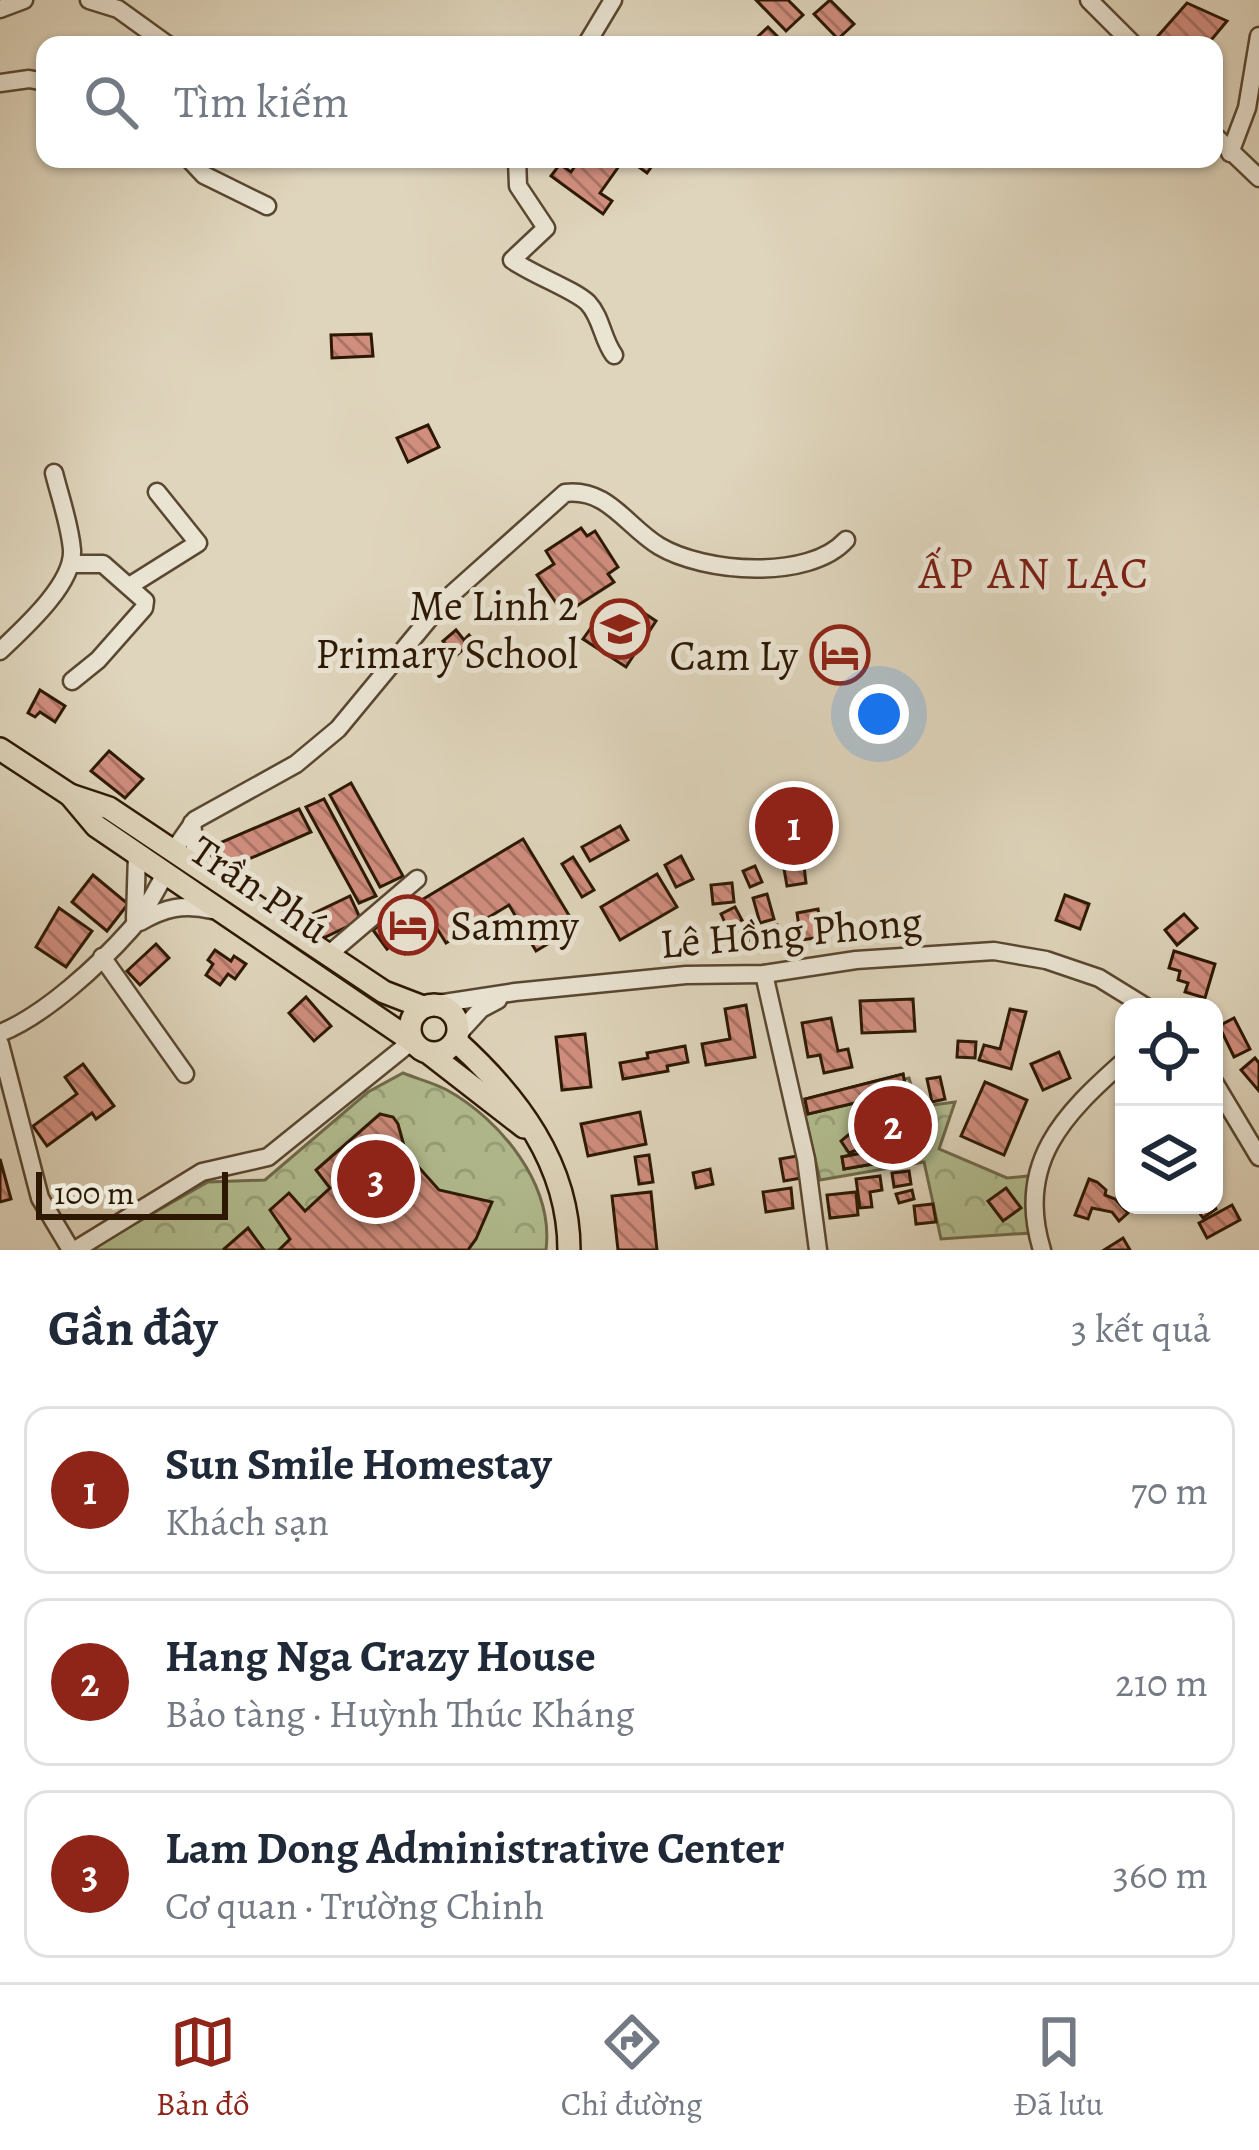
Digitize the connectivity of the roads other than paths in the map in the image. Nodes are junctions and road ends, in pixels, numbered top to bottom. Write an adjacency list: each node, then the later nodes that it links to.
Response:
1 (24, 0): 5 (street)
2 (89, 0): 6 (street)
3 (613, 0): 7 (street)
4 (1089, 0): 8 (street)
5 (0, 9)
6 (156, 36)
7 (591, 36)
8 (1125, 36)
9 (1259, 36): 13 (street)
10 (36, 80): 11 (street)
11 (0, 82)
12 (1223, 145): 13 (street)
13 (1231, 153): 16 (street)
14 (197, 168): 17 (street)
15 (517, 168): 18 (street)
16 (1259, 178)
17 (266, 206)
18 (614, 355)
19 (54, 473): 22 (street)
20 (157, 492): 23 (street)
21 (846, 541): 27 (street)
22 (70, 564): 23 (street); 24 (street)
23 (131, 585): 25 (street)
24 (0, 651)
25 (72, 681)
26 (0, 749): 28 (main road, Trần Phú)
27 (198, 818): 28 (street); 29 (street); 32 (street)
28 (141, 843): 29 (main road, Trần Phú); 30 (main road, Trần Phú); 34 (street)
29 (174, 850): 30 (main road); 32 (main road, Trần Phú)
30 (166, 873): 33 (main road, Trần Phú); 34 (street)
31 (417, 880): 35 (street)
32 (219, 881): 35 (main road, Trần Phú)
33 (234, 918): 34 (street); 44 (main road, Trần Phú)
34 (134, 926): 36 (street)
35 (328, 955): 40 (main road, Trần Phú)
36 (102, 958): 41 (street); 46 (street)
37 (764, 974): 38 (street, Lê Hồng Phong); 39 (street, Lê Hồng Phong); 52 (street)
38 (515, 992): 40 (street, Lê Hồng Phong); 42 (street)
39 (1131, 998)
40 (427, 1006): 42 (main road); 44 (main road)
41 (0, 1033)
42 (457, 1038): 44 (main road); 48 (main road, Trần Phú)
43 (0, 1044): 50 (street)
44 (421, 1047): 48 (main road, Trần Phú); 50 (street)
45 (1115, 1070): 53 (street)
46 (184, 1074)
47 (1223, 1097): 49 (street)
48 (538, 1139): 51 (main road, Trần Phú)
49 (1259, 1157)
50 (73, 1250)
51 (569, 1250)
52 (818, 1250)
53 (1042, 1250)

